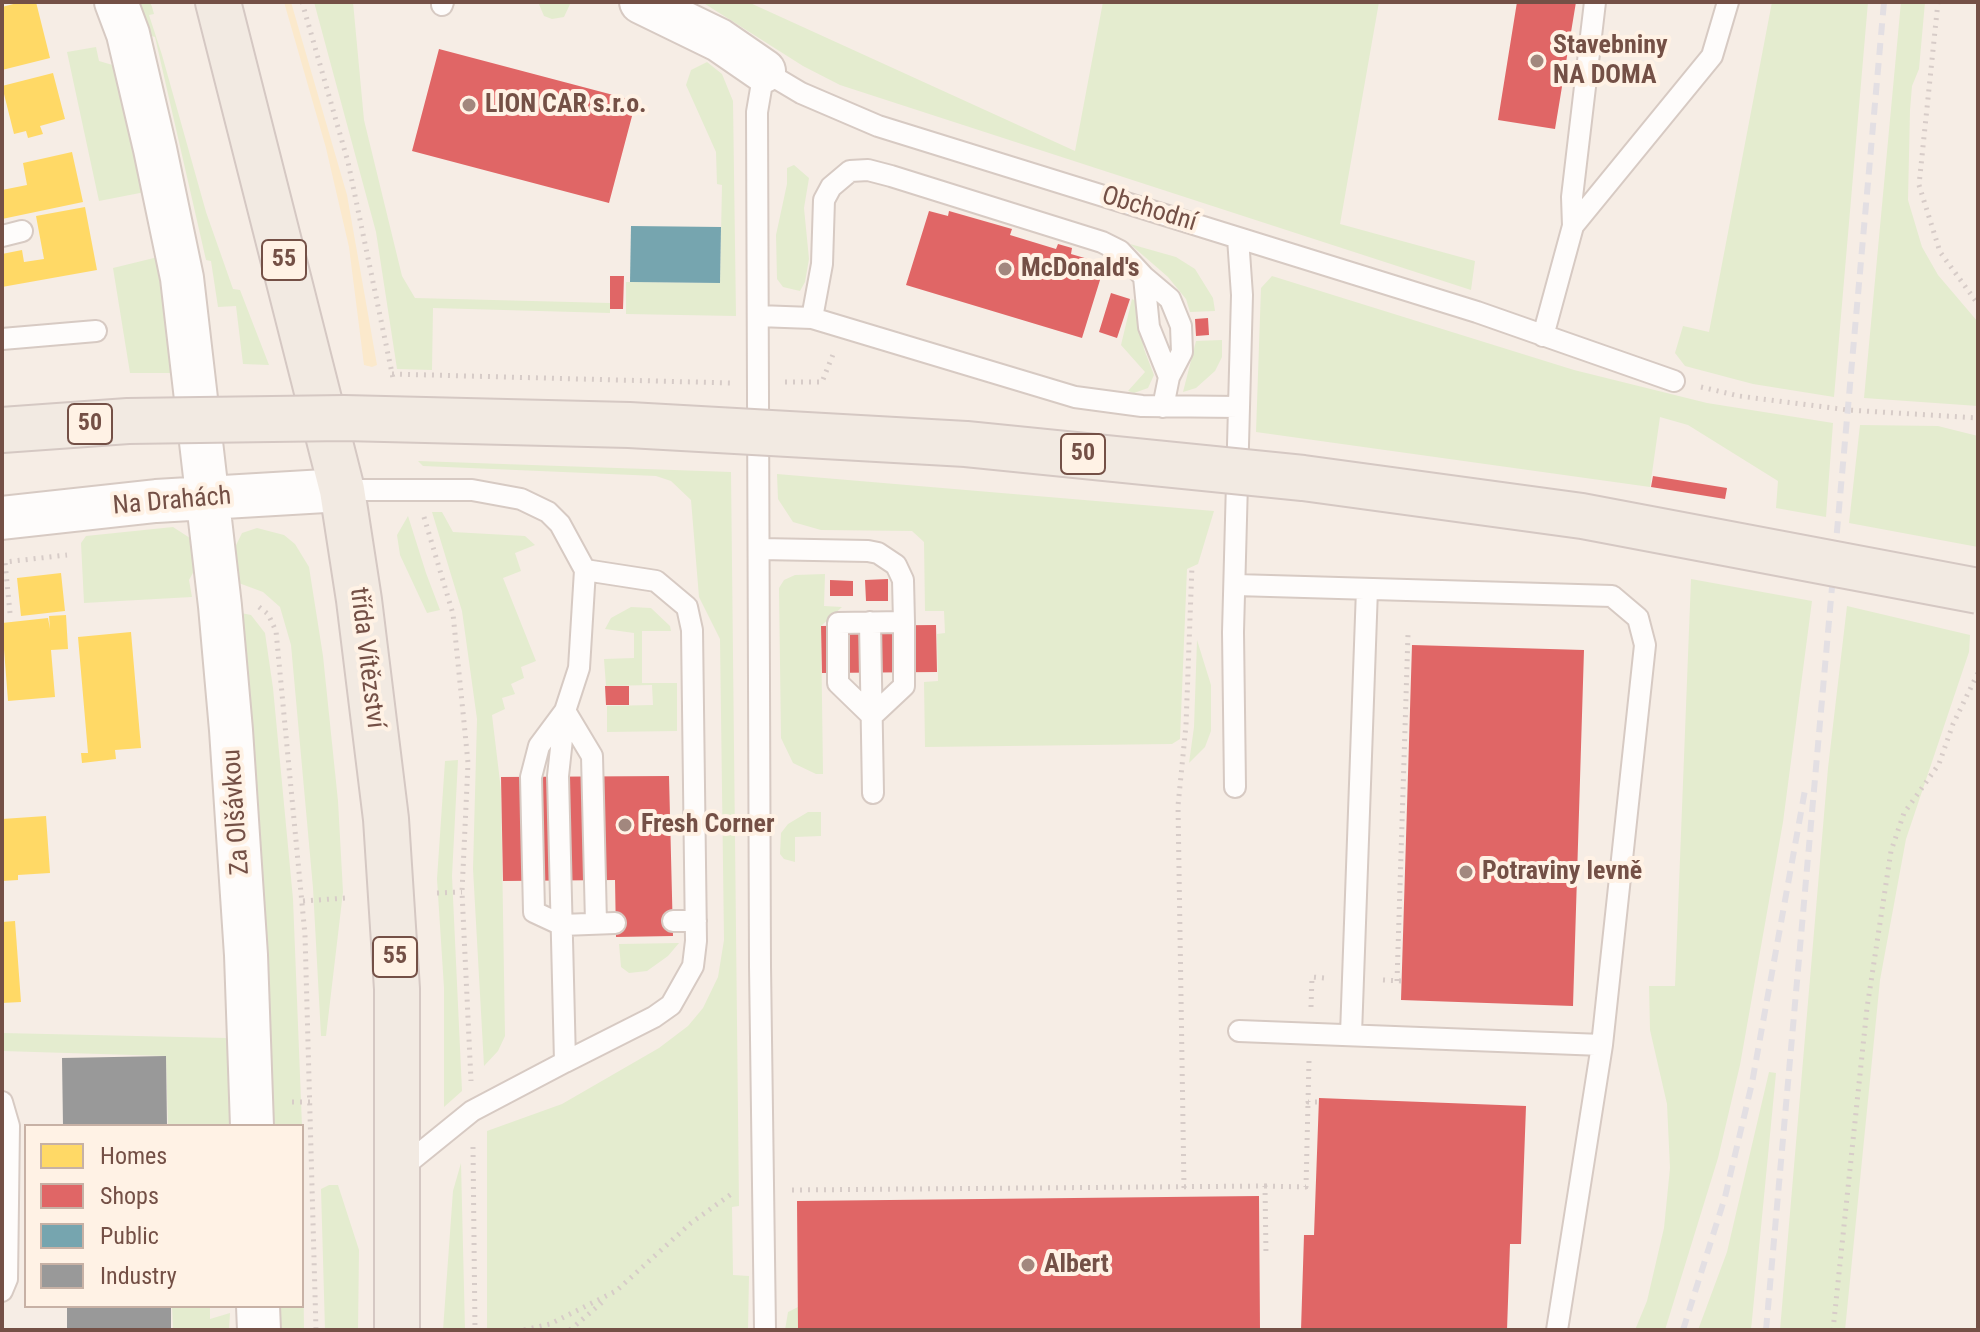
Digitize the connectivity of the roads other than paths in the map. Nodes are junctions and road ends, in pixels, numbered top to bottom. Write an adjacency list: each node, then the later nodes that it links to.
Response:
1 (116, 2): 23 (street, Za Olšávkou)
2 (641, 2): 6 (street, Obchodní)
3 (1595, 2): 7 (lane)
4 (1728, 2): 7 (lane)
5 (219, 9): 22 (main road, třída Vítězství / 55)
6 (764, 71): 8 (lane, Obchodní); 10 (lane)
7 (1573, 226): 13 (lane)
8 (1238, 238): 13 (lane, Obchodní); 18 (lane)
9 (1144, 277): 11 (lane); 15 (lane); 15 (lane)
10 (758, 316): 11 (lane); 20 (lane)
11 (812, 318): 17 (lane)
12 (96, 331): 14 (lane)
13 (1543, 336): 16 (lane, Obchodní)
14 (2, 339)
15 (1169, 377): 17 (lane)
16 (1674, 381)
17 (1163, 407): 18 (lane)
18 (1239, 407): 27 (lane)
19 (732, 421): 20 (lane)
20 (759, 421): 25 (lane)
21 (2, 430): 29 (main road, 50, bridge)
22 (342, 490): 23 (street, Na Drahách); 26 (lane); 45 (main road, třída Vítězství / 55)
23 (208, 498): 24 (street, Na Drahách); 44 (street, Za Olšávkou)
24 (2, 518)
25 (760, 549): 31 (lane); 50 (lane)
26 (585, 570): 32 (lane); 37 (lane)
27 (1236, 585): 28 (lane); 34 (lane)
28 (1367, 589): 40 (lane); 41 (lane)
29 (1978, 591)
30 (870, 622): 31 (lane); 33 (lane); 33 (lane)
31 (904, 622): 33 (lane)
32 (565, 711): 38 (lane); 38 (lane)
33 (872, 716): 35 (lane)
34 (1235, 787)
35 (873, 793)
36 (673, 921): 37 (lane)
37 (696, 921): 42 (lane)
38 (562, 925): 42 (lane)
39 (1239, 1031): 40 (lane)
40 (1351, 1034): 41 (lane)
41 (1602, 1045): 51 (lane)
42 (565, 1062): 45 (lane)
43 (2, 1102): 46 (lane)
44 (252, 1124)
45 (398, 1171): 49 (main road, třída Vítězství / 55)
46 (2, 1291)
47 (258, 1308): 48 (street)
48 (259, 1330)
49 (397, 1330)
50 (765, 1330)
51 (1557, 1330)

